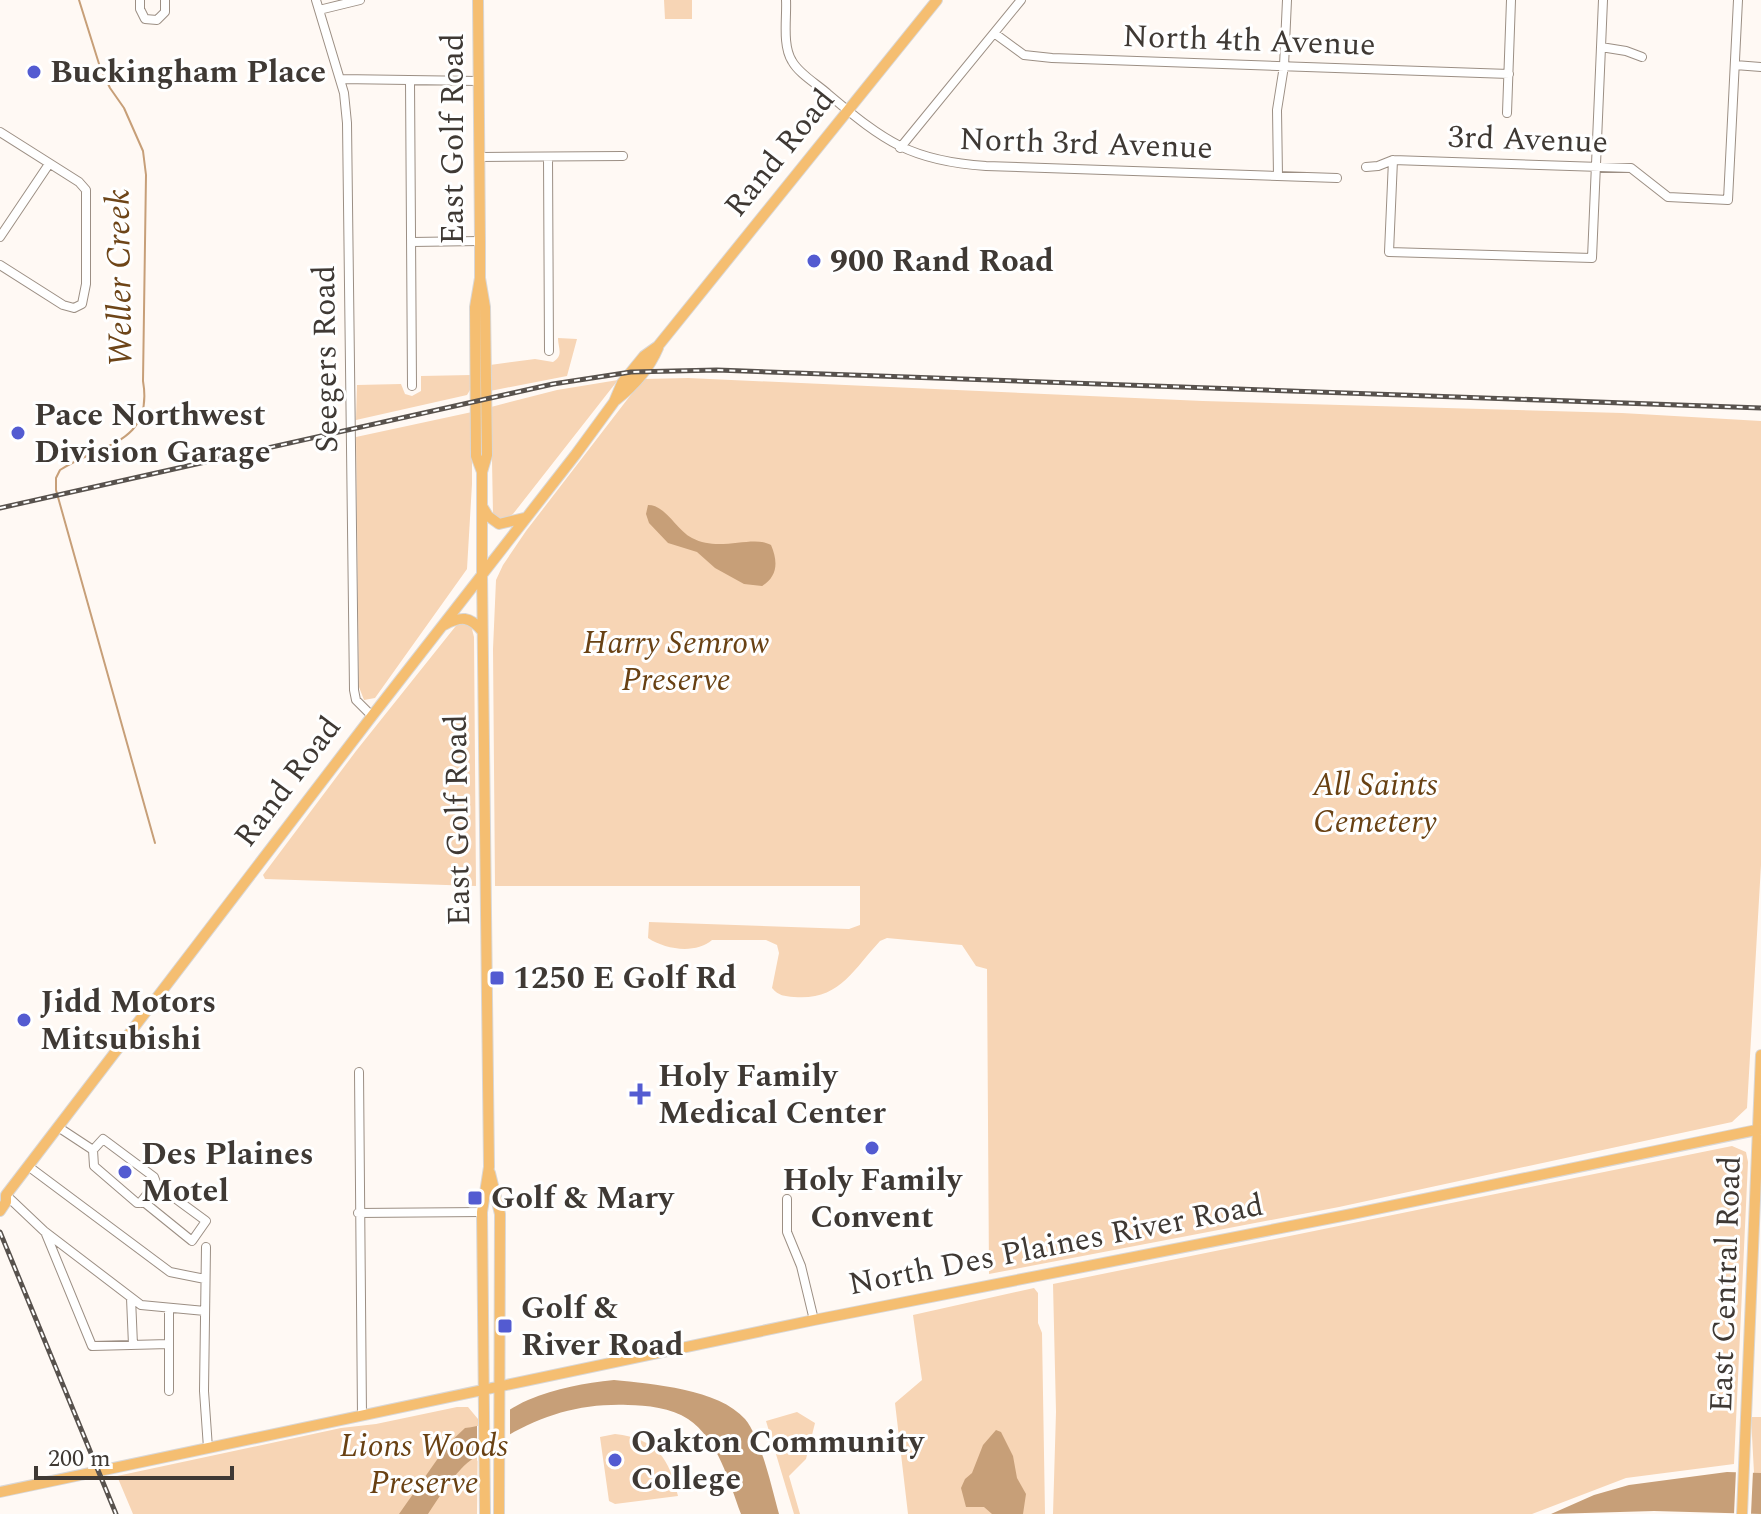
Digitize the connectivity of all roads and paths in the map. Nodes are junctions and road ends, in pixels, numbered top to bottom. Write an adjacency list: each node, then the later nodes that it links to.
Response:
1 (140, 0): 2 (street)
2 (165, 0)
3 (316, 0): 13 (street, Seegers Road)
4 (360, 0): 13 (street)
5 (478, 0): 23 (main road, East Golf Road)
6 (786, 0): 24 (street, North 3rd Avenue)
7 (937, 0): 24 (main road, Rand Road)
8 (1021, 0): 14 (street)
9 (1287, 0): 18 (street)
10 (1511, 0): 20 (street)
11 (1603, 0): 15 (street)
12 (1738, 0): 17 (street)
13 (319, 10): 21 (street, Seegers Road)
14 (994, 33): 18 (street, North 4th Avenue); 27 (street)
15 (1601, 47): 16 (street); 33 (street)
16 (1642, 57)
17 (1735, 65): 19 (street); 33 (street, 3rd Avenue)
18 (1284, 66): 20 (street, North 4th Avenue); 35 (street)
19 (1761, 67)
20 (1509, 74): 25 (street)
21 (340, 79): 22 (street); 48 (street, Seegers Road)
22 (410, 81): 23 (street); 39 (street)
23 (478, 81): 29 (main road, East Golf Road)
24 (848, 110): 27 (street, North 3rd Avenue); 44 (main road, Rand Road)
25 (1507, 113)
26 (0, 132): 32 (street)
27 (900, 148): 35 (street, North 3rd Avenue)
28 (623, 156): 30 (street)
29 (480, 157): 30 (street); 38 (main road, East Golf Road)
30 (548, 157): 41 (street)
31 (1393, 160): 33 (street, 3rd Avenue); 33 (street); 34 (street, 3rd Avenue)
32 (49, 164): 37 (street); 40 (street)
33 (1597, 166)
34 (1366, 167)
35 (1278, 176): 36 (street, North 3rd Avenue)
36 (1337, 178)
37 (0, 237)
38 (480, 241): 39 (street); 43 (main road, East Golf Road)
39 (412, 242): 42 (street)
40 (0, 265)
41 (549, 351)
42 (412, 386)
43 (482, 506): 44 (main road); 45 (main road, East Golf Road)
44 (526, 517): 45 (main road, Rand Road)
45 (482, 574): 46 (main road, Rand Road); 47 (main road, East Golf Road)
46 (442, 625): 47 (main road); 48 (main road, Rand Road)
47 (482, 631): 55 (main road, East Golf Road)
48 (372, 716): 51 (main road, Rand Road)
49 (1761, 1055): 52 (main road, East Central Road)
50 (359, 1072): 62 (street)
51 (58, 1127): 53 (street); 54 (main road, Rand Road)
52 (1760, 1129): 66 (main road, East Central Road); 70 (main road, North Des Plaines River Road)
53 (93, 1150): 56 (street); 59 (street)
54 (28, 1166): 57 (main road, Rand Road); 65 (street)
55 (489, 1167): 61 (main road, East Golf Road); 73 (main road, East Golf Road)
56 (156, 1183): 59 (street); 59 (street)
57 (3, 1196): 60 (main road, Rand Road); 63 (street)
58 (787, 1199): 70 (street)
59 (140, 1203)
60 (0, 1211)
61 (482, 1212): 62 (street); 74 (main road, East Golf Road)
62 (358, 1213): 76 (street)
63 (44, 1231): 67 (street); 72 (street)
64 (206, 1247): 65 (street)
65 (205, 1279): 69 (street)
66 (1756, 1293): 81 (main road, East Central Road)
67 (131, 1298): 68 (street); 72 (street)
68 (169, 1308): 69 (street); 71 (street)
69 (205, 1311): 77 (street)
70 (814, 1320): 73 (main road, North Des Plaines River Road)
71 (169, 1344): 72 (street); 75 (street)
72 (133, 1345)
73 (498, 1386): 74 (main road, North Des Plaines River Road); 80 (main road, East Golf Road)
74 (482, 1390): 76 (main road, North Des Plaines River Road); 79 (main road, East Golf Road)
75 (169, 1391)
76 (362, 1416): 77 (main road, North Des Plaines River Road)
77 (208, 1448): 78 (main road, North Des Plaines River Road)
78 (0, 1492)
79 (485, 1514)
80 (499, 1514)
81 (1742, 1514)

